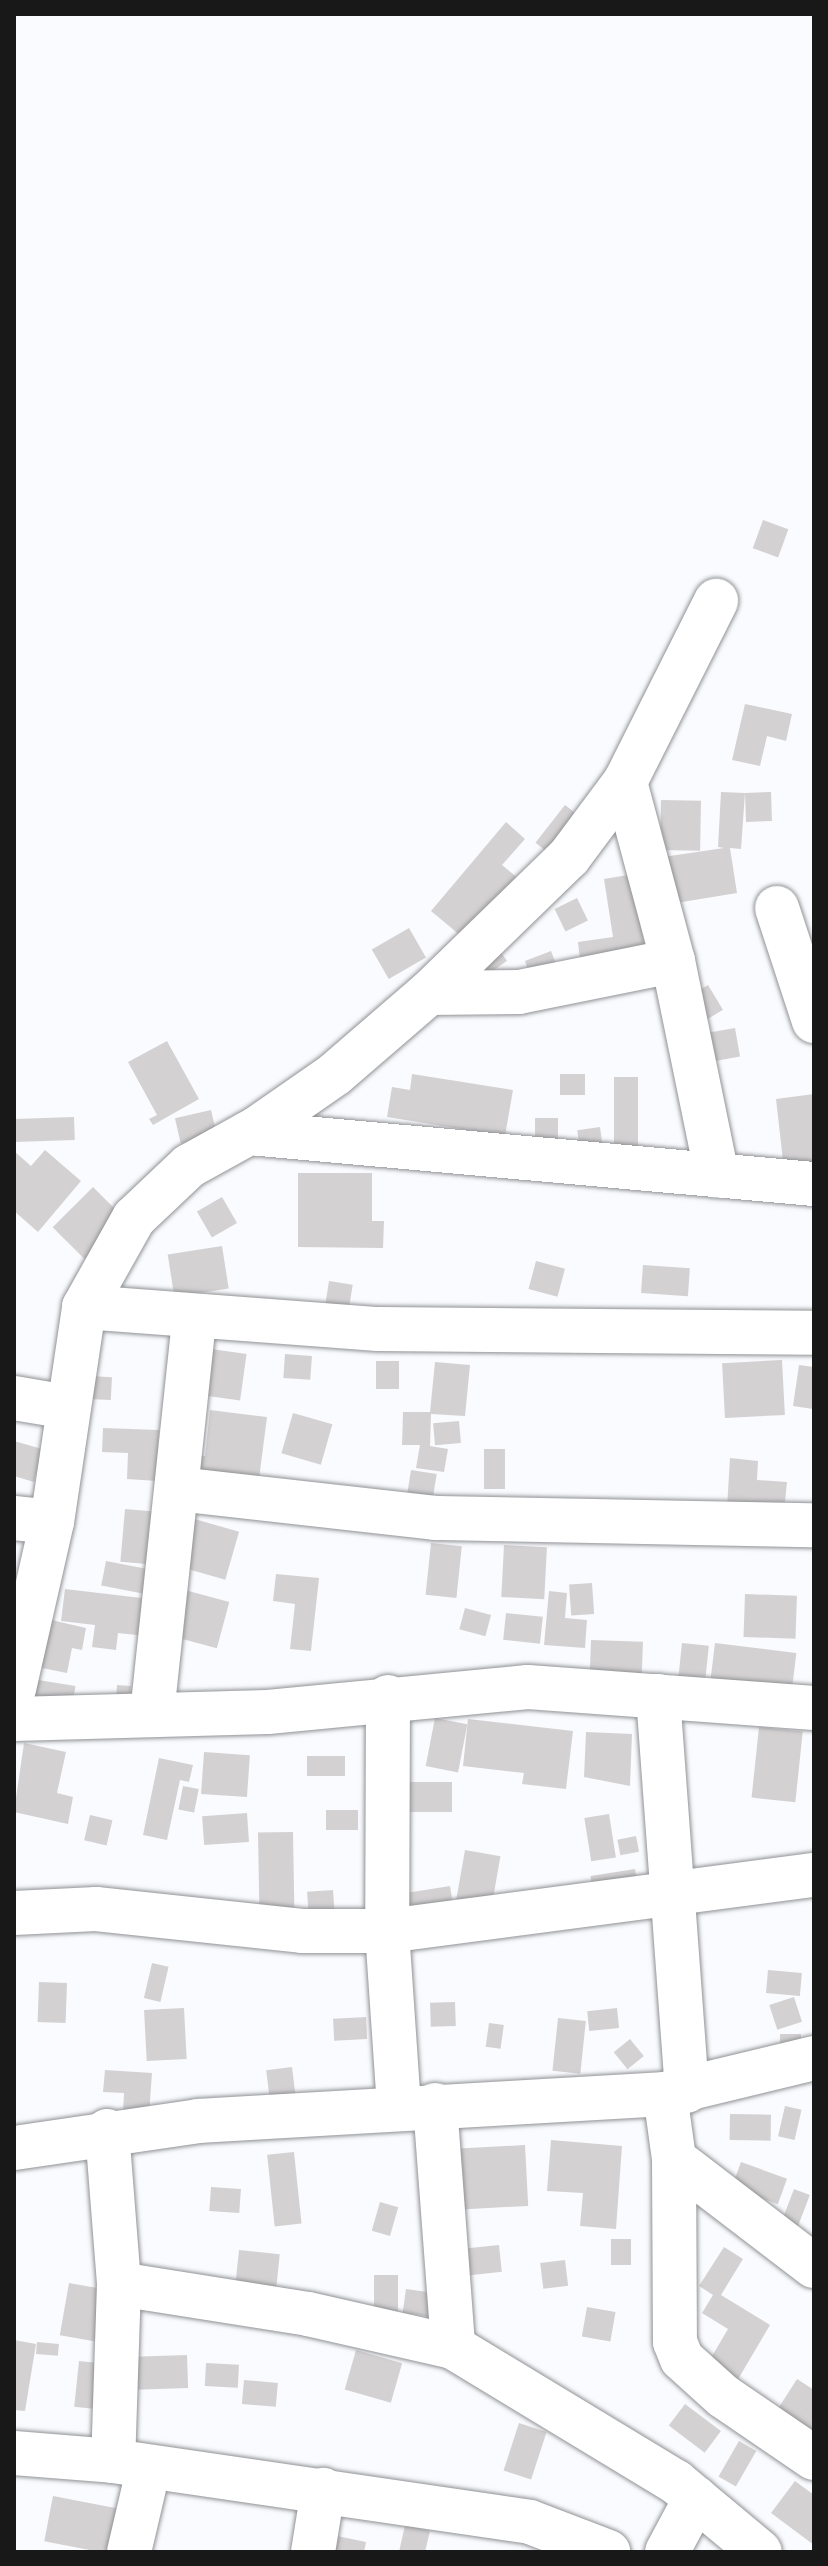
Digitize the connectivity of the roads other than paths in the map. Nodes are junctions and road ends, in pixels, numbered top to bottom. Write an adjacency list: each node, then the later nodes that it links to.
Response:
1 (716, 601): 2 (street)
2 (625, 782): 4 (street); 5 (street)
3 (777, 908): 6 (street)
4 (673, 961): 5 (street); 8 (street)
5 (429, 993): 7 (street)
6 (814, 1021)
7 (249, 1133): 8 (street); 10 (street)
8 (717, 1176): 9 (street)
9 (814, 1184)
10 (84, 1307): 11 (street); 14 (street)
11 (194, 1319): 12 (street); 15 (street)
12 (814, 1333)
13 (14, 1398): 14 (street)
14 (68, 1407): 16 (street)
15 (178, 1489): 17 (street); 22 (street)
16 (33, 1520): 18 (street)
17 (814, 1525)
18 (14, 1689)
19 (658, 1696): 20 (street); 21 (street); 25 (street)
20 (388, 1697): 22 (street); 27 (street)
21 (814, 1708)
22 (152, 1714): 23 (street)
23 (14, 1719)
24 (814, 1875): 25 (street)
25 (671, 1895): 27 (street); 29 (street)
26 (14, 1913): 27 (street)
27 (387, 1931): 30 (street)
28 (814, 2058): 29 (street)
29 (676, 2092): 30 (street); 33 (street)
30 (417, 2106): 31 (street); 36 (street)
31 (107, 2131): 32 (street); 35 (street)
32 (14, 2148)
33 (674, 2159): 34 (street); 38 (street)
34 (814, 2266)
35 (119, 2284): 36 (street); 39 (street)
36 (453, 2347): 41 (street)
37 (14, 2453): 39 (street)
38 (814, 2458)
39 (131, 2464): 40 (street); 42 (street)
40 (323, 2490): 43 (street); 44 (street)
41 (696, 2498): 45 (street); 46 (street)
42 (129, 2552)
43 (313, 2552)
44 (608, 2552)
45 (667, 2552)
46 (760, 2552)

